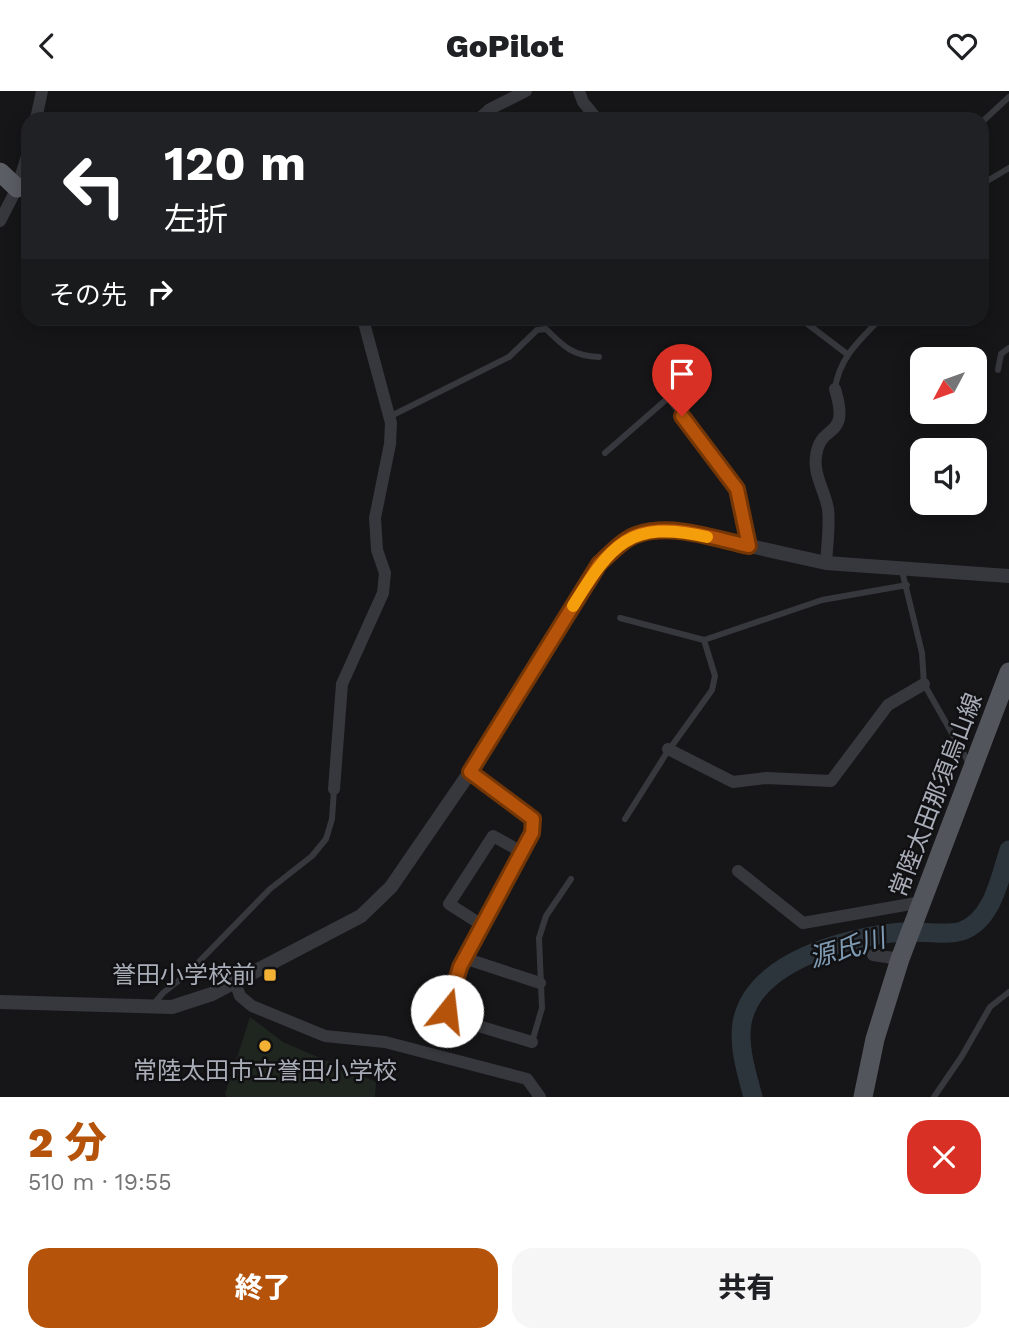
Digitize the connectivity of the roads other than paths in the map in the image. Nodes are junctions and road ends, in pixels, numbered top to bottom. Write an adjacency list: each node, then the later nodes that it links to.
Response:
1 (42, 91): 5 (street)
2 (526, 91): 6 (street)
3 (579, 91): 7 (street)
4 (1009, 97): 8 (lane)
5 (38, 112)
6 (491, 112)
7 (591, 112)
8 (989, 116)
9 (1009, 168): 12 (lane)
10 (0, 173): 13 (highway)
11 (21, 175): 13 (street)
12 (989, 180)
13 (17, 188): 14 (street)
14 (0, 221)
15 (365, 326): 23 (street)
16 (810, 326): 19 (lane)
17 (873, 326): 19 (lane)
18 (1009, 348): 21 (lane)
19 (847, 354): 22 (lane)
20 (599, 357): 23 (lane)
21 (998, 370)
22 (835, 389): 26 (street)
23 (389, 417): 37 (street)
24 (605, 453): 25 (lane)
25 (749, 546): 26 (street); 36 (street)
26 (826, 563): 27 (street)
27 (901, 569): 28 (street); 29 (lane)
28 (1009, 576)
29 (907, 585): 31 (lane); 33 (lane)
30 (620, 618): 31 (lane)
31 (704, 641): 34 (lane)
32 (1009, 672): 35 (main road, 常陸太田那須烏山線)
33 (924, 684): 34 (street); 35 (lane)
34 (668, 750): 38 (lane)
35 (972, 769): 42 (main road, 常陸太田那須烏山線)
36 (470, 772): 39 (street); 47 (street)
37 (334, 789): 51 (lane)
38 (625, 819)
39 (522, 852): 43 (street); 43 (street)
40 (738, 871): 42 (street)
41 (570, 879): 48 (lane)
42 (921, 905): 44 (main road, 常陸太田那須烏山線)
43 (482, 925): 46 (street)
44 (903, 953): 45 (street); 54 (main road, 常陸太田那須烏山線)
45 (873, 955)
46 (464, 958): 48 (street); 52 (street)
47 (235, 982): 51 (street); 53 (street)
48 (540, 983): 52 (lane)
49 (1009, 992): 55 (lane)
50 (0, 1002): 51 (street)
51 (150, 1008)
52 (532, 1042)
53 (540, 1097)
54 (863, 1097)
55 (934, 1097)

